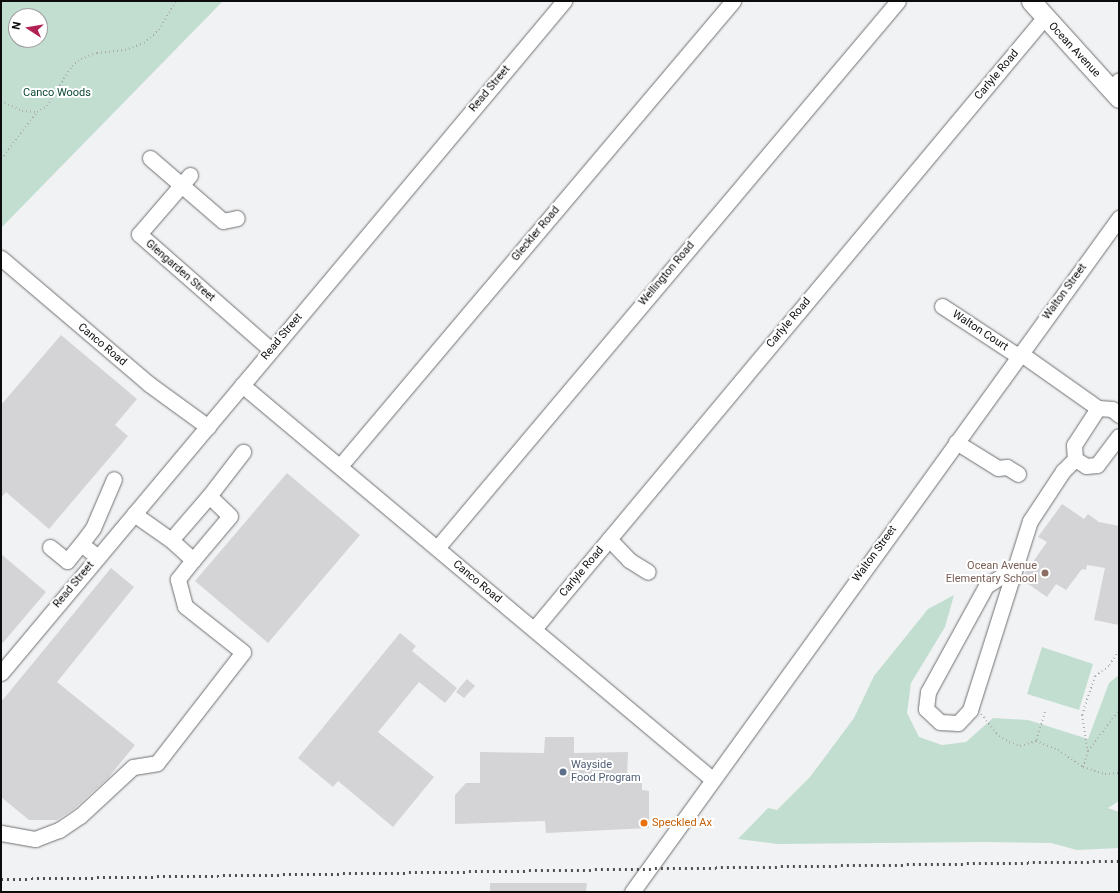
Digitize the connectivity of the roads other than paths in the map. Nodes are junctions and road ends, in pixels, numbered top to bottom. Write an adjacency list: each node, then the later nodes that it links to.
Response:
1 (564, 1): 13 (street, Read Street)
2 (733, 1): 23 (street, Gleckler Road)
3 (898, 1): 32 (street, Wellington Road)
4 (1030, 1): 5 (main road, Ocean Avenue)
5 (1044, 18): 6 (main road, Ocean Avenue); 28 (street, Carlyle Road)
6 (1117, 89)
7 (150, 158): 8 (street)
8 (186, 180): 9 (street); 13 (street, Glengarden Street)
9 (237, 218)
10 (1119, 218): 14 (street, Walton Street)
11 (1, 258): 18 (street, Canco Road)
12 (942, 306): 14 (street, Walton Court)
13 (271, 350): 15 (street, Read Street)
14 (1019, 354): 16 (street, Walton Court); 20 (street, Walton Street)
15 (242, 385): 18 (street, Read Street); 23 (street, Canco Road)
16 (1098, 408): 17 (street); 22 (street)
17 (1119, 415)
18 (208, 427): 27 (street, Read Street)
19 (1119, 436): 22 (street)
20 (956, 442): 24 (street); 39 (street, Walton Street)
21 (243, 452): 26 (street)
22 (1075, 459): 35 (street)
23 (340, 466): 32 (street, Canco Road)
24 (1018, 474)
25 (114, 478): 30 (street)
26 (208, 496): 29 (street); 34 (street)
27 (134, 514): 29 (street); 33 (street, Read Street)
28 (609, 539): 36 (street); 37 (street, Carlyle Road)
29 (171, 540): 34 (street)
30 (81, 544): 31 (street); 33 (street)
31 (50, 547)
32 (437, 548): 37 (street, Canco Road)
33 (98, 557): 38 (street, Read Street)
34 (194, 560): 40 (street)
35 (1013, 569): 35 (street)
36 (648, 572)
37 (534, 629): 39 (street, Canco Road)
38 (1, 674)
39 (712, 779): 41 (street, Walton Street)
40 (1, 833)
41 (639, 890)

